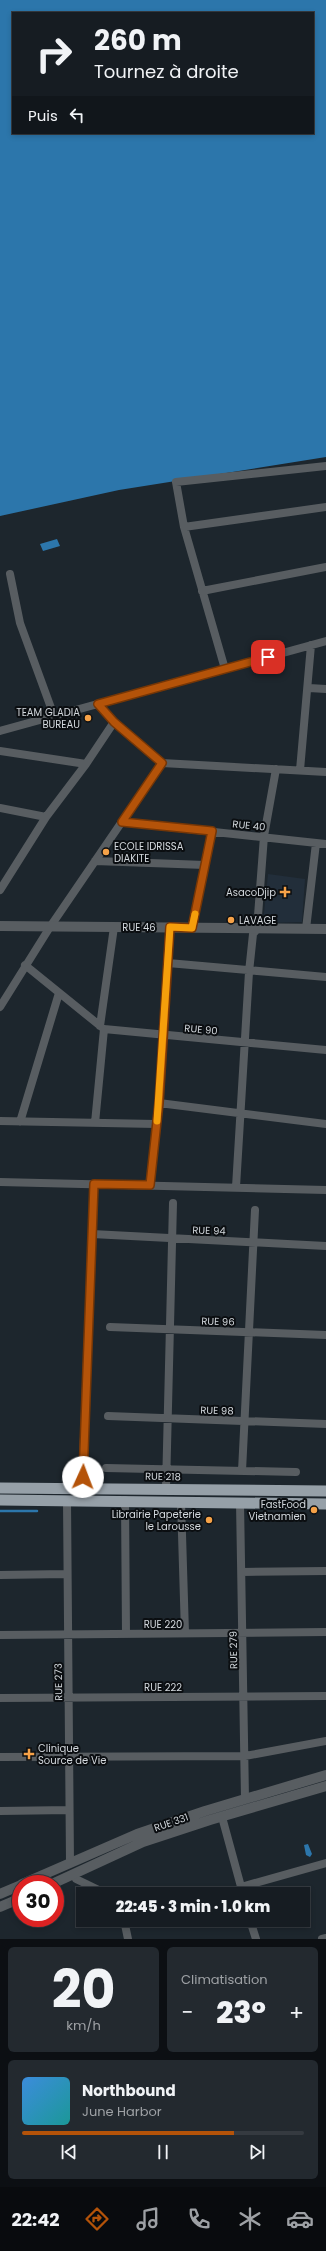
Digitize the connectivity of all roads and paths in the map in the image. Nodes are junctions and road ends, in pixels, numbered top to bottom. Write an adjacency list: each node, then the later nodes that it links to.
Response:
1 (326, 466): 3 (street)
2 (326, 507): 3 (street)
3 (184, 527): 6 (street)
4 (326, 567): 6 (street)
5 (10, 574): 13 (street)
6 (202, 591): 9 (street)
7 (326, 642): 8 (street)
8 (312, 646): 9 (street); 10 (street)
9 (225, 669): 12 (street)
10 (309, 688): 11 (street); 20 (street)
11 (326, 689)
12 (98, 704): 13 (street); 14 (street)
13 (54, 716): 15 (street)
14 (114, 722): 17 (street); 18 (street)
15 (0, 730)
16 (0, 752): 18 (street)
17 (162, 763): 19 (street); 24 (street)
18 (86, 764): 23 (street)
19 (276, 769): 20 (street); 26 (street)
20 (300, 770): 21 (street)
21 (326, 772)
22 (0, 808): 23 (street)
23 (46, 817): 31 (street)
24 (122, 822): 25 (street, RUE 40); 29 (street)
25 (212, 831): 26 (street, RUE 40); 30 (street)
26 (264, 836): 27 (street, RUE 40); 37 (street)
27 (316, 843): 28 (street, RUE 40); 38 (street)
28 (326, 844)
29 (95, 861): 30 (street); 33 (street)
30 (205, 865): 36 (street)
31 (0, 890)
32 (0, 926): 33 (street, RUE 46)
33 (50, 927): 34 (street, RUE 46); 41 (street)
34 (114, 927): 35 (street, RUE 46); 46 (street)
35 (170, 927): 36 (street, RUE 46); 40 (street)
36 (192, 928): 37 (street, RUE 46)
37 (257, 929): 38 (street, RUE 46); 42 (street)
38 (306, 929): 39 (street, RUE 46)
39 (326, 929)
40 (168, 963): 42 (street); 47 (street)
41 (25, 965): 44 (street); 45 (street)
42 (249, 972): 43 (street); 48 (street)
43 (326, 977)
44 (59, 993): 46 (street); 53 (street)
45 (0, 1007)
46 (102, 1028): 47 (street, RUE 90); 54 (street)
47 (163, 1035): 48 (street, RUE 90); 50 (street)
48 (244, 1043): 49 (street, RUE 90); 51 (street)
49 (326, 1050)
50 (159, 1103): 51 (street); 55 (street)
51 (240, 1113): 56 (street); 60 (street)
52 (0, 1121): 53 (street)
53 (20, 1122): 54 (street)
54 (95, 1123): 55 (street)
55 (156, 1124): 59 (street)
56 (326, 1124)
57 (0, 1182): 58 (street)
58 (94, 1184): 59 (street); 64 (street)
59 (150, 1185): 60 (street)
60 (236, 1187): 61 (street)
61 (326, 1190)
62 (173, 1203): 65 (street)
63 (255, 1210): 66 (street)
64 (92, 1234): 65 (street, RUE 94); 80 (street)
65 (172, 1239): 66 (street, RUE 94); 69 (street)
66 (253, 1242): 67 (street, RUE 94); 70 (street)
67 (326, 1246)
68 (110, 1327): 69 (street, RUE 96)
69 (170, 1330): 70 (street, RUE 96); 73 (street)
70 (250, 1332): 71 (street, RUE 96); 74 (street)
71 (326, 1334)
72 (108, 1416): 73 (street, RUE 98)
73 (168, 1418): 74 (street, RUE 98); 77 (street)
74 (245, 1422): 75 (street, RUE 98); 78 (street)
75 (326, 1424)
76 (106, 1468): 77 (street)
77 (166, 1470): 78 (street); 82 (street)
78 (242, 1471): 79 (street)
79 (296, 1472)
80 (82, 1487): 81 (highway, RUE 218); 82 (highway, RUE 218)
81 (0, 1488)
82 (166, 1488): 83 (highway, RUE 218)
83 (326, 1491)
84 (0, 1500): 85 (highway)
85 (67, 1500): 86 (highway); 92 (street, RUE 273)
86 (125, 1500): 87 (highway); 98 (street)
87 (181, 1501): 88 (highway); 95 (street)
88 (240, 1502): 89 (highway); 91 (street, RUE 279)
89 (326, 1504)
90 (326, 1571): 91 (street)
91 (242, 1572): 96 (street, RUE 279)
92 (66, 1574): 93 (street); 97 (street, RUE 273)
93 (0, 1575)
94 (326, 1632): 96 (street, RUE 220)
95 (185, 1633): 96 (street, RUE 220); 98 (street, RUE 220)
96 (243, 1633): 101 (street, RUE 279)
97 (67, 1634): 98 (street, RUE 220); 99 (street, RUE 220); 103 (street, RUE 273)
98 (126, 1634)
99 (0, 1635)
100 (326, 1696): 101 (street, RUE 222)
101 (244, 1697): 103 (street, RUE 222); 105 (street, RUE 279)
102 (0, 1698): 103 (street, RUE 222)
103 (68, 1698): 107 (street, RUE 273)
104 (326, 1741): 105 (street)
105 (245, 1756): 107 (street); 110 (street, RUE 279)
106 (0, 1757): 107 (street)
107 (68, 1757): 111 (street, RUE 273)
108 (326, 1775): 110 (street, RUE 331)
109 (326, 1786): 113 (street, RUE 331)
110 (245, 1799): 114 (street, RUE 331)
111 (69, 1810): 112 (street); 114 (street, RUE 273)
112 (0, 1811)
113 (222, 1817): 116 (street, RUE 331); 120 (street)
114 (70, 1863): 117 (street, RUE 331)
115 (326, 1863): 121 (street)
116 (74, 1874): 118 (street, RUE 331); 119 (street)
117 (43, 1875)
118 (64, 1879)
119 (93, 1887)
120 (241, 1887)
121 (251, 1887)
122 (12, 1889): 123 (street, RUE 331)
123 (0, 1894)
124 (12, 1902): 125 (street)
125 (0, 1907)
126 (125, 1927): 129 (street)
127 (252, 1927): 130 (street)
128 (326, 1938): 131 (street)
129 (128, 1939)
130 (256, 1939)
131 (322, 1939)

